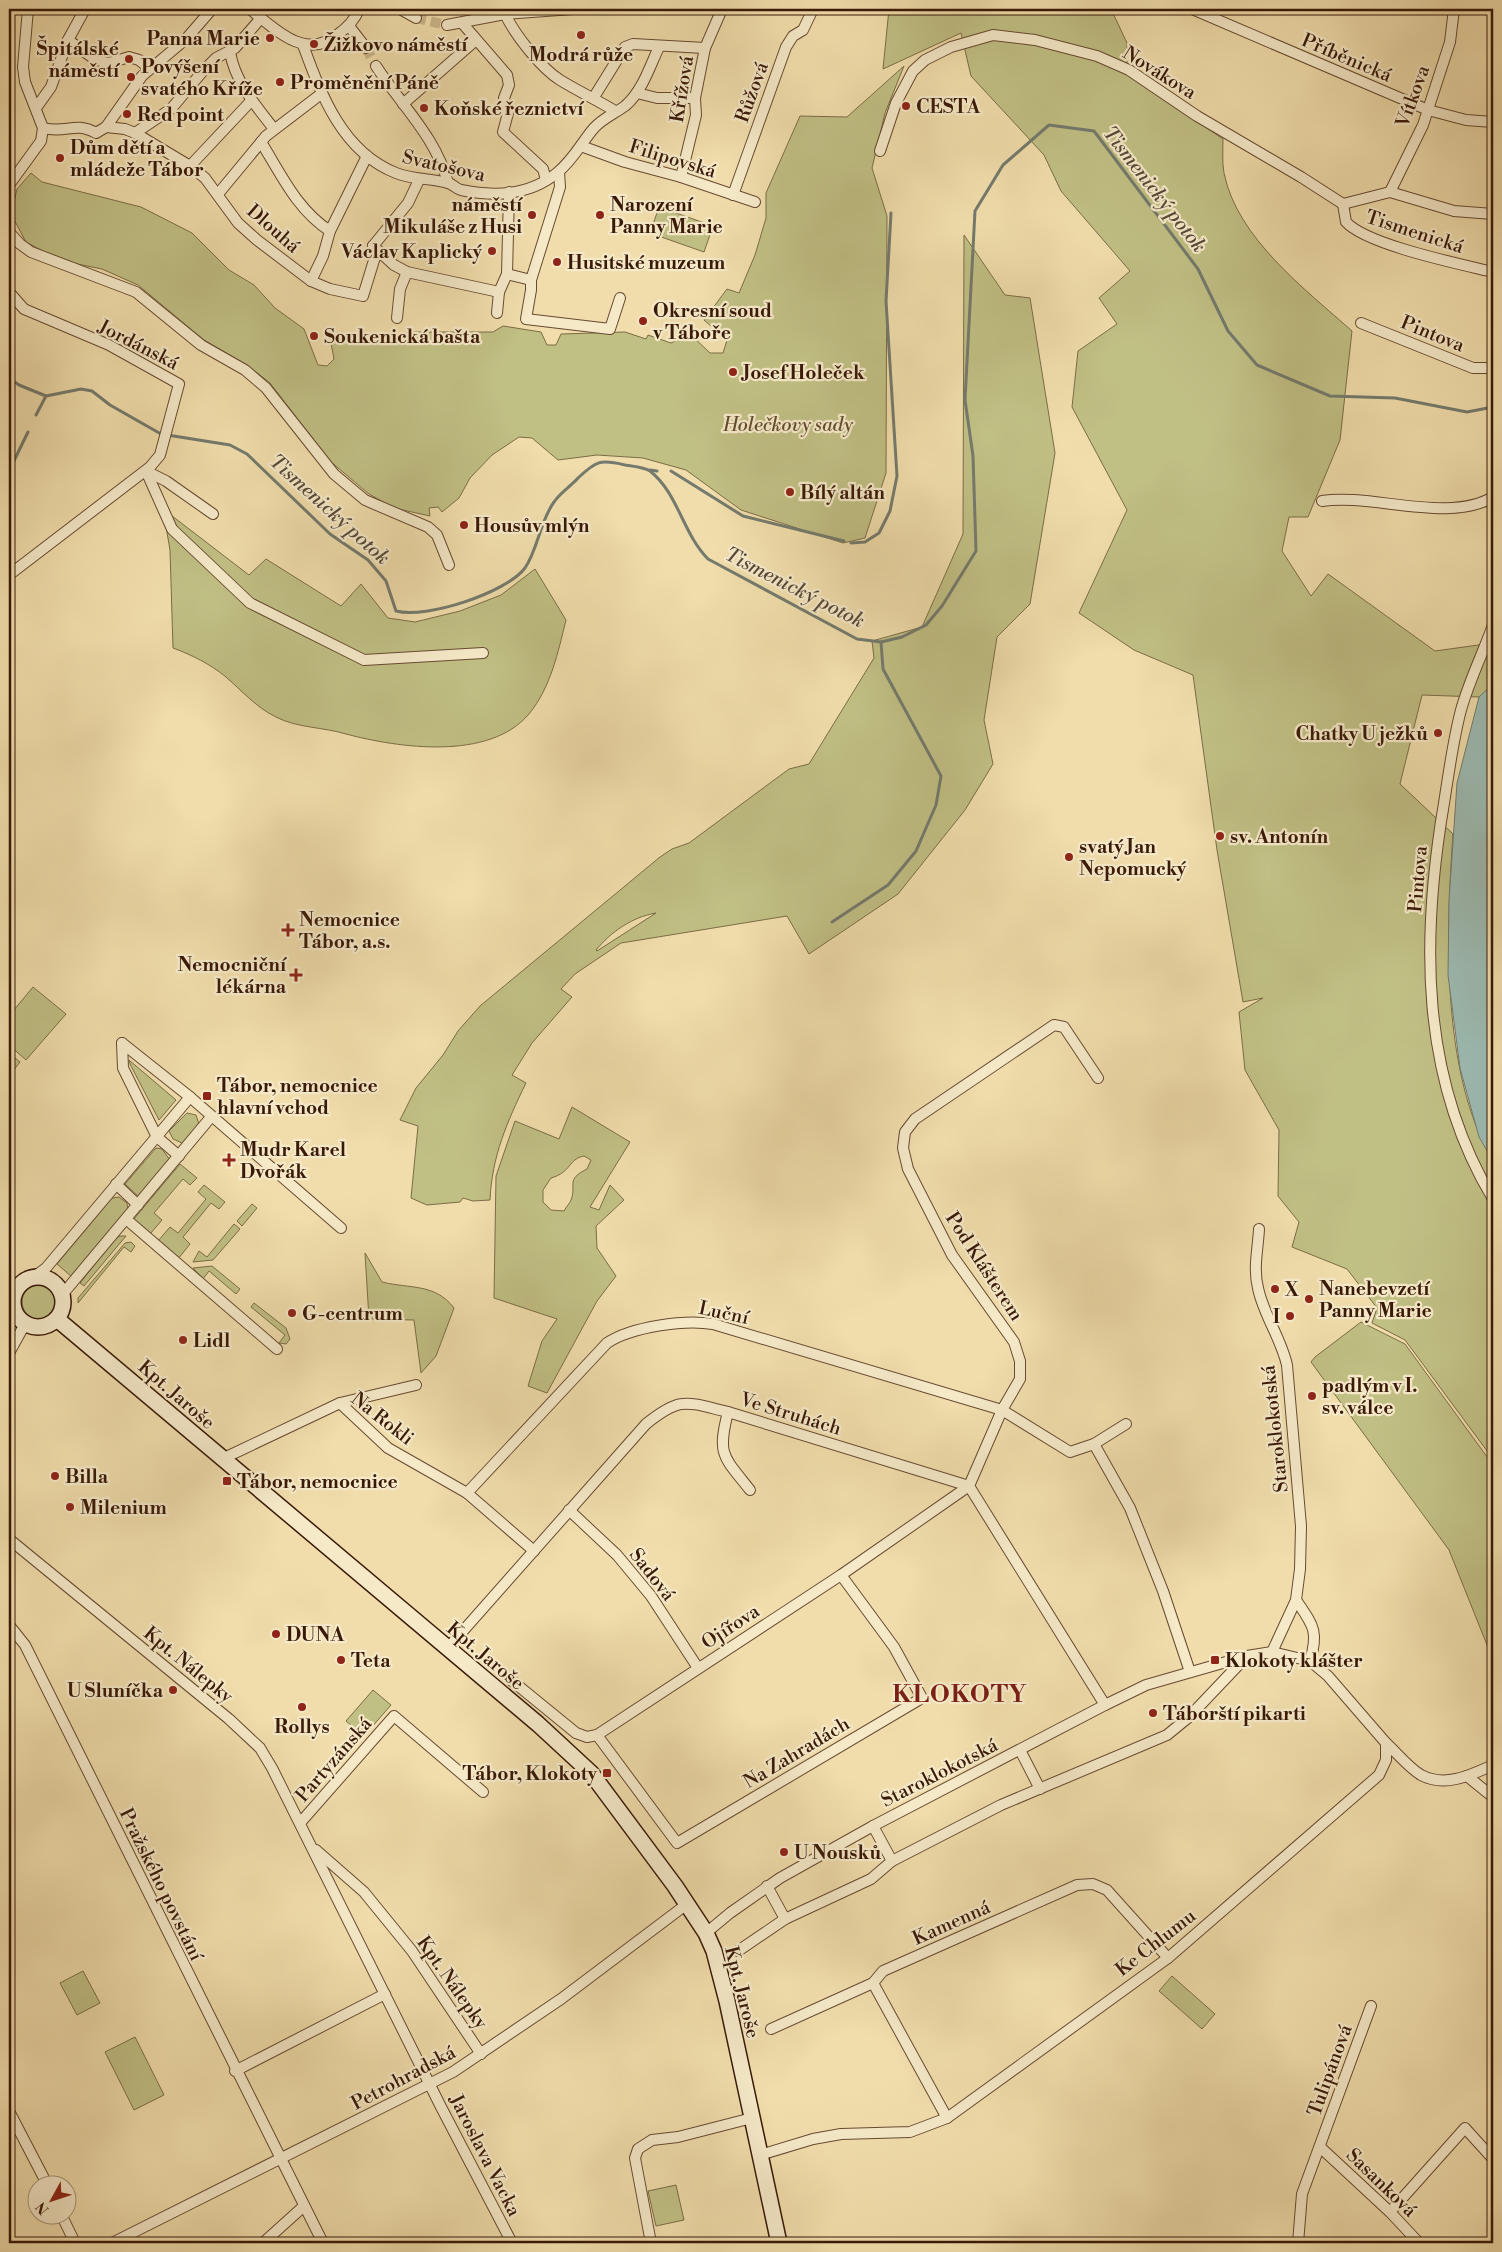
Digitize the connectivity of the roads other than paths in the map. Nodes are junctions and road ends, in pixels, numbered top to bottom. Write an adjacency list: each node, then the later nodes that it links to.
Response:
1 (28, 9): 33 (street)
2 (85, 9): 18 (street)
3 (212, 9): 26 (street)
4 (250, 9): 13 (street)
5 (361, 9): 17 (street)
6 (400, 9): 14 (street)
7 (573, 9): 12 (street)
8 (722, 9): 23 (street, Křížová)
9 (813, 9): 55 (street, Růžová)
10 (1192, 9): 34 (street, Příběnická)
11 (1454, 9): 34 (street, Vítkova)
12 (505, 14): 15 (street); 29 (street)
13 (261, 18): 20 (street); 24 (street)
14 (416, 18)
15 (464, 24): 16 (street); 19 (street)
16 (448, 25)
17 (349, 26): 20 (street); 22 (street)
18 (68, 40): 26 (street); 33 (street)
19 (476, 40): 32 (street); 49 (street)
20 (303, 45): 28 (street, Svatošova)
21 (659, 47): 23 (street); 27 (street); 29 (street)
22 (366, 48)
23 (705, 48): 30 (street, Křížová)
24 (230, 52): 31 (street); 40 (street)
25 (376, 66): 32 (street)
26 (150, 68): 37 (street)
27 (636, 93): 30 (street); 35 (street)
28 (321, 94): 39 (street); 44 (street, Svatošova)
29 (594, 97): 35 (street)
30 (695, 98): 47 (street, Křížová)
31 (251, 100): 39 (street); 45 (street)
32 (402, 104): 50 (street)
33 (36, 108): 38 (street)
34 (1428, 110): 36 (street, Příběnická); 53 (street, Vítkova)
35 (615, 111): 42 (street)
36 (1493, 122)
37 (106, 127): 38 (street, Dlouhá); 40 (street, Dlouhá)
38 (43, 128): 51 (street)
39 (274, 129): 41 (street)
40 (135, 133): 45 (street, Dlouhá)
41 (261, 142): 54 (street); 59 (street)
42 (579, 149): 46 (street); 47 (street, Filipovská)
43 (880, 151): 57 (street, Novákova)
44 (367, 156): 48 (street, Svatošova); 59 (street)
45 (190, 166): 54 (street, Dlouhá)
46 (559, 172): 49 (street); 65 (street)
47 (681, 177): 55 (street, Filipovská)
48 (419, 180): 50 (street, Svatošova); 61 (street)
49 (546, 180): 52 (street)
50 (448, 183): 52 (street, Svatošova)
51 (9, 185)
52 (509, 192): 64 (street)
53 (1390, 192): 57 (street); 58 (street)
54 (218, 194): 66 (street, Dlouhá)
55 (732, 195): 56 (street, Filipovská)
56 (755, 202)
57 (1343, 204): 63 (street, Tismenická)
58 (1493, 214)
59 (330, 231): 66 (street)
60 (9, 232): 78 (street)
61 (373, 246): 62 (street); 66 (street, Dlouhá)
62 (407, 272): 68 (street); 71 (street)
63 (1493, 272)
64 (507, 274): 65 (street); 68 (street)
65 (531, 280): 69 (street)
66 (311, 281)
67 (9, 292): 74 (street, Jordánská)
68 (499, 292): 70 (street)
69 (620, 298)
70 (497, 313)
71 (397, 318)
72 (1361, 323): 73 (street, Pintova)
73 (1493, 368)
74 (146, 471): 77 (street); 79 (street, Jordánská); 81 (street)
75 (1493, 497): 76 (street)
76 (1322, 501)
77 (213, 514)
78 (449, 565)
79 (9, 574)
80 (1493, 625): 88 (street, Pintova)
81 (483, 653)
82 (1098, 1078): 102 (street, Pod Klášterem)
83 (190, 1097): 84 (street); 85 (street); 85 (street)
84 (211, 1117): 86 (street); 91 (street)
85 (157, 1137): 86 (street); 87 (street)
86 (179, 1156): 89 (street)
87 (116, 1184): 89 (street); 93 (street)
88 (1493, 1200)
89 (138, 1204): 90 (street)
90 (126, 1220): 95 (street); 98 (street)
91 (341, 1228)
92 (1260, 1229): 114 (street, Staroklokotská)
93 (35, 1276): 94 (street); 95 (street)
94 (14, 1279): 97 (street)
95 (62, 1295): 96 (street)
96 (57, 1319): 97 (street); 106 (street, Kpt. Jaroše)
97 (25, 1324): 99 (street)
98 (277, 1349)
99 (9, 1353)
100 (416, 1385): 101 (street)
101 (340, 1403): 106 (street, Na Rokli); 109 (street, Na Rokli)
102 (1002, 1410): 105 (street, Luční); 107 (street, Pod Klášterem); 109 (street, Luční)
103 (728, 1412): 107 (street, Ve Struhách); 108 (street); 110 (street, Ve Struhách)
104 (1126, 1424): 105 (street)
105 (1094, 1444): 121 (street)
106 (222, 1459): 116 (street, Kpt. Jaroše)
107 (969, 1486): 113 (street, Ojířova); 123 (street)
108 (750, 1490)
109 (467, 1493): 112 (street, Na Rokli)
110 (569, 1510): 112 (street, Ve Struhách); 120 (street, Sadová)
111 (9, 1539): 132 (street, Kpt. Nálepky)
112 (534, 1550): 116 (street, Ve Struhách)
113 (841, 1575): 120 (street, Ojířova); 124 (street, Na Zahradách)
114 (1296, 1600): 117 (street, Staroklokotská); 119 (street)
115 (9, 1625): 147 (street, Pražského povstání)
116 (447, 1649): 137 (street, Kpt. Jaroše)
117 (1272, 1652): 118 (street, Staroklokotská); 119 (street)
118 (1247, 1656): 121 (street, Staroklokotská); 129 (street)
119 (1310, 1661): 125 (street)
120 (698, 1668): 124 (street, Ojířova)
121 (1190, 1672): 123 (street, Staroklokotská)
122 (511, 1680): 124 (street)
123 (1105, 1705): 126 (street, Staroklokotská)
124 (596, 1735)
125 (1386, 1743): 128 (street); 141 (street, Ke Chlumu)
126 (1020, 1750): 129 (street, Staroklokotská); 133 (street, Staroklokotská)
127 (1493, 1765): 128 (street)
128 (1467, 1776): 131 (street)
129 (1040, 1788): 135 (street)
130 (484, 1792): 132 (street, Partyzánská)
131 (1493, 1798)
132 (300, 1823): 134 (street, Kpt. Nálepky)
133 (873, 1826): 135 (street, Staroklokotská); 136 (street, Staroklokotská)
134 (311, 1846): 143 (street, Kpt. Nálepky); 146 (street, Kpt. Nálepky)
135 (892, 1862): 138 (street)
136 (767, 1886): 138 (street); 139 (street, Staroklokotská)
137 (688, 1904): 139 (street, Kpt. Jaroše); 146 (street, Petrohradská)
138 (785, 1919): 140 (street)
139 (706, 1933): 150 (street, Kpt. Jaroše)
140 (738, 1950)
141 (1168, 1958): 142 (street, Kamenná); 151 (street, Ke Chlumu)
142 (873, 1983): 145 (street, Kamenná); 151 (street)
143 (385, 1994): 147 (street); 148 (street, Kpt. Nálepky)
144 (1371, 2006): 152 (street, Tulipánová)
145 (771, 2029)
146 (481, 2054): 148 (street, Petrohradská)
147 (235, 2071): 155 (street, Pražského povstání)
148 (430, 2084): 155 (street, Petrohradská); 164 (street, Jaroslava Vacka)
149 (9, 2111): 156 (street)
150 (752, 2118): 153 (street, Kpt. Jaroše); 165 (street)
151 (947, 2118): 153 (street, Ke Chlumu)
152 (1320, 2147): 158 (street, Sasanková); 167 (street)
153 (760, 2155): 166 (street, Kpt. Jaroše)
154 (1493, 2159): 158 (street)
155 (282, 2160): 157 (street, Pražského povstání); 161 (street, Petrohradská)
156 (42, 2174)
157 (304, 2206): 162 (street); 163 (street, Pražského povstání)
158 (1390, 2212): 168 (street, Sasanková)
159 (66, 2224): 160 (street)
160 (75, 2243)
161 (112, 2243)
162 (263, 2243)
163 (322, 2243)
164 (512, 2243)
165 (651, 2243)
166 (779, 2243)
167 (1298, 2243)
168 (1419, 2243)

